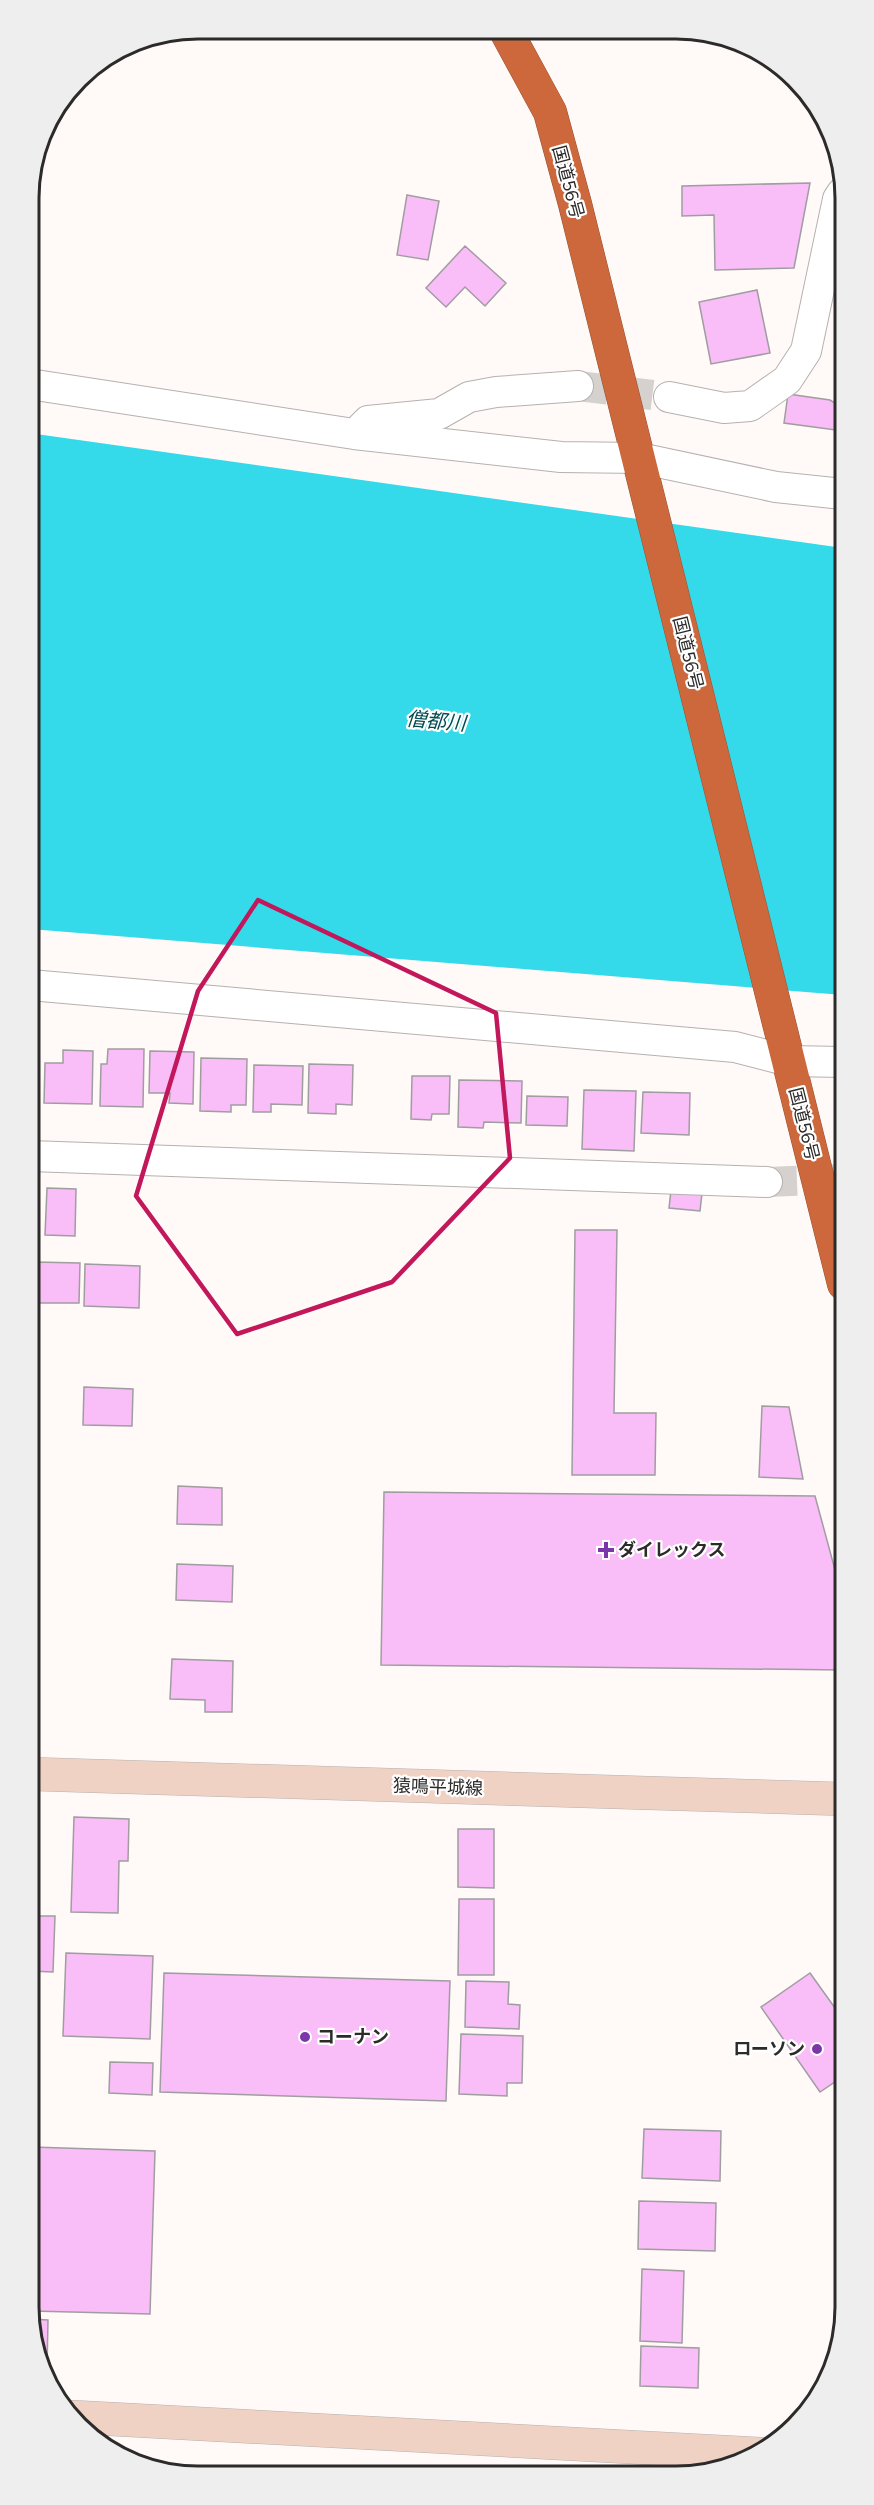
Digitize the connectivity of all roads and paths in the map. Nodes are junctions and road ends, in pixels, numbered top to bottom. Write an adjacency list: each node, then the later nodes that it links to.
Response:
1 (511, 39): 7 (highway, 国道56号)
2 (835, 213): 5 (street)
3 (39, 386): 6 (street)
4 (578, 386): 6 (street)
5 (669, 397)
6 (354, 434): 7 (street)
7 (641, 464): 8 (street); 10 (highway, 国道56号)
8 (835, 493)
9 (39, 986): 10 (street)
10 (789, 1061): 11 (street); 14 (highway, 国道56号)
11 (835, 1062)
12 (39, 1156): 13 (street)
13 (767, 1182)
14 (835, 1248)
15 (39, 1774): 16 (main road, 猿鳴平城線)
16 (835, 1799)
17 (84, 2417): 18 (main road)
18 (739, 2453)

